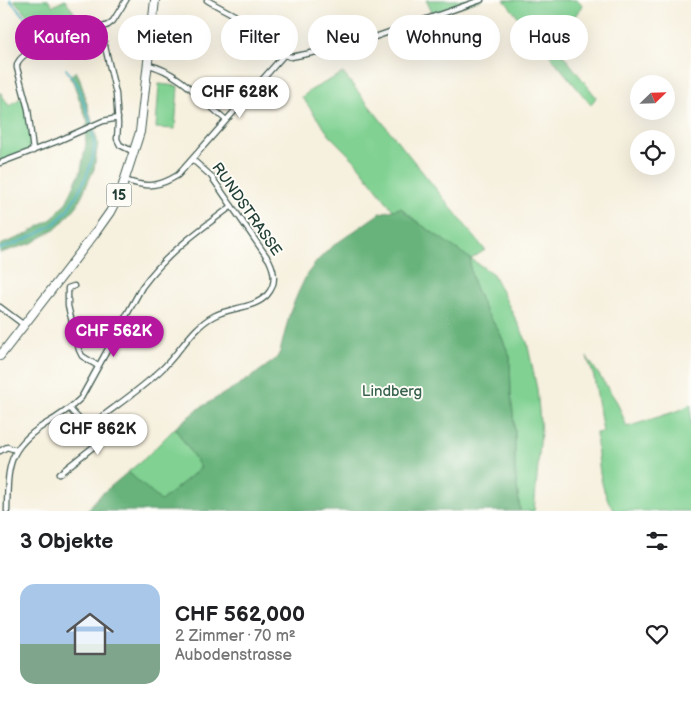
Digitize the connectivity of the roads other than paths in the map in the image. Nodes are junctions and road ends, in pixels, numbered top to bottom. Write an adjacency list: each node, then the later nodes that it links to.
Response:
1 (126, 0): 6 (street)
2 (155, 0): 11 (main road, 15)
3 (207, 0): 5 (street)
4 (481, 0): 8 (street)
5 (233, 15)
6 (108, 26)
7 (108, 56): 12 (street)
8 (298, 56)
9 (18, 60): 14 (street)
10 (280, 60): 13 (street)
11 (149, 65): 13 (street); 15 (main road, 15)
12 (118, 118): 14 (street); 15 (street)
13 (226, 120): 16 (street)
14 (33, 150): 17 (street)
15 (135, 152): 18 (main road, 15)
16 (193, 160): 18 (street); 19 (street, RUNDSTRASSE)
17 (0, 163)
18 (125, 180): 22 (main road, 15)
19 (232, 206): 24 (street); 26 (street, RUNDSTRASSE)
20 (74, 286): 24 (street)
21 (0, 307): 22 (street)
22 (24, 325): 23 (main road, 15)
23 (0, 356)
24 (98, 366): 25 (street)
25 (70, 409): 26 (street); 27 (street)
26 (95, 422): 29 (street)
27 (16, 450): 28 (street); 30 (street)
28 (0, 451)
29 (58, 474)
30 (7, 511)

